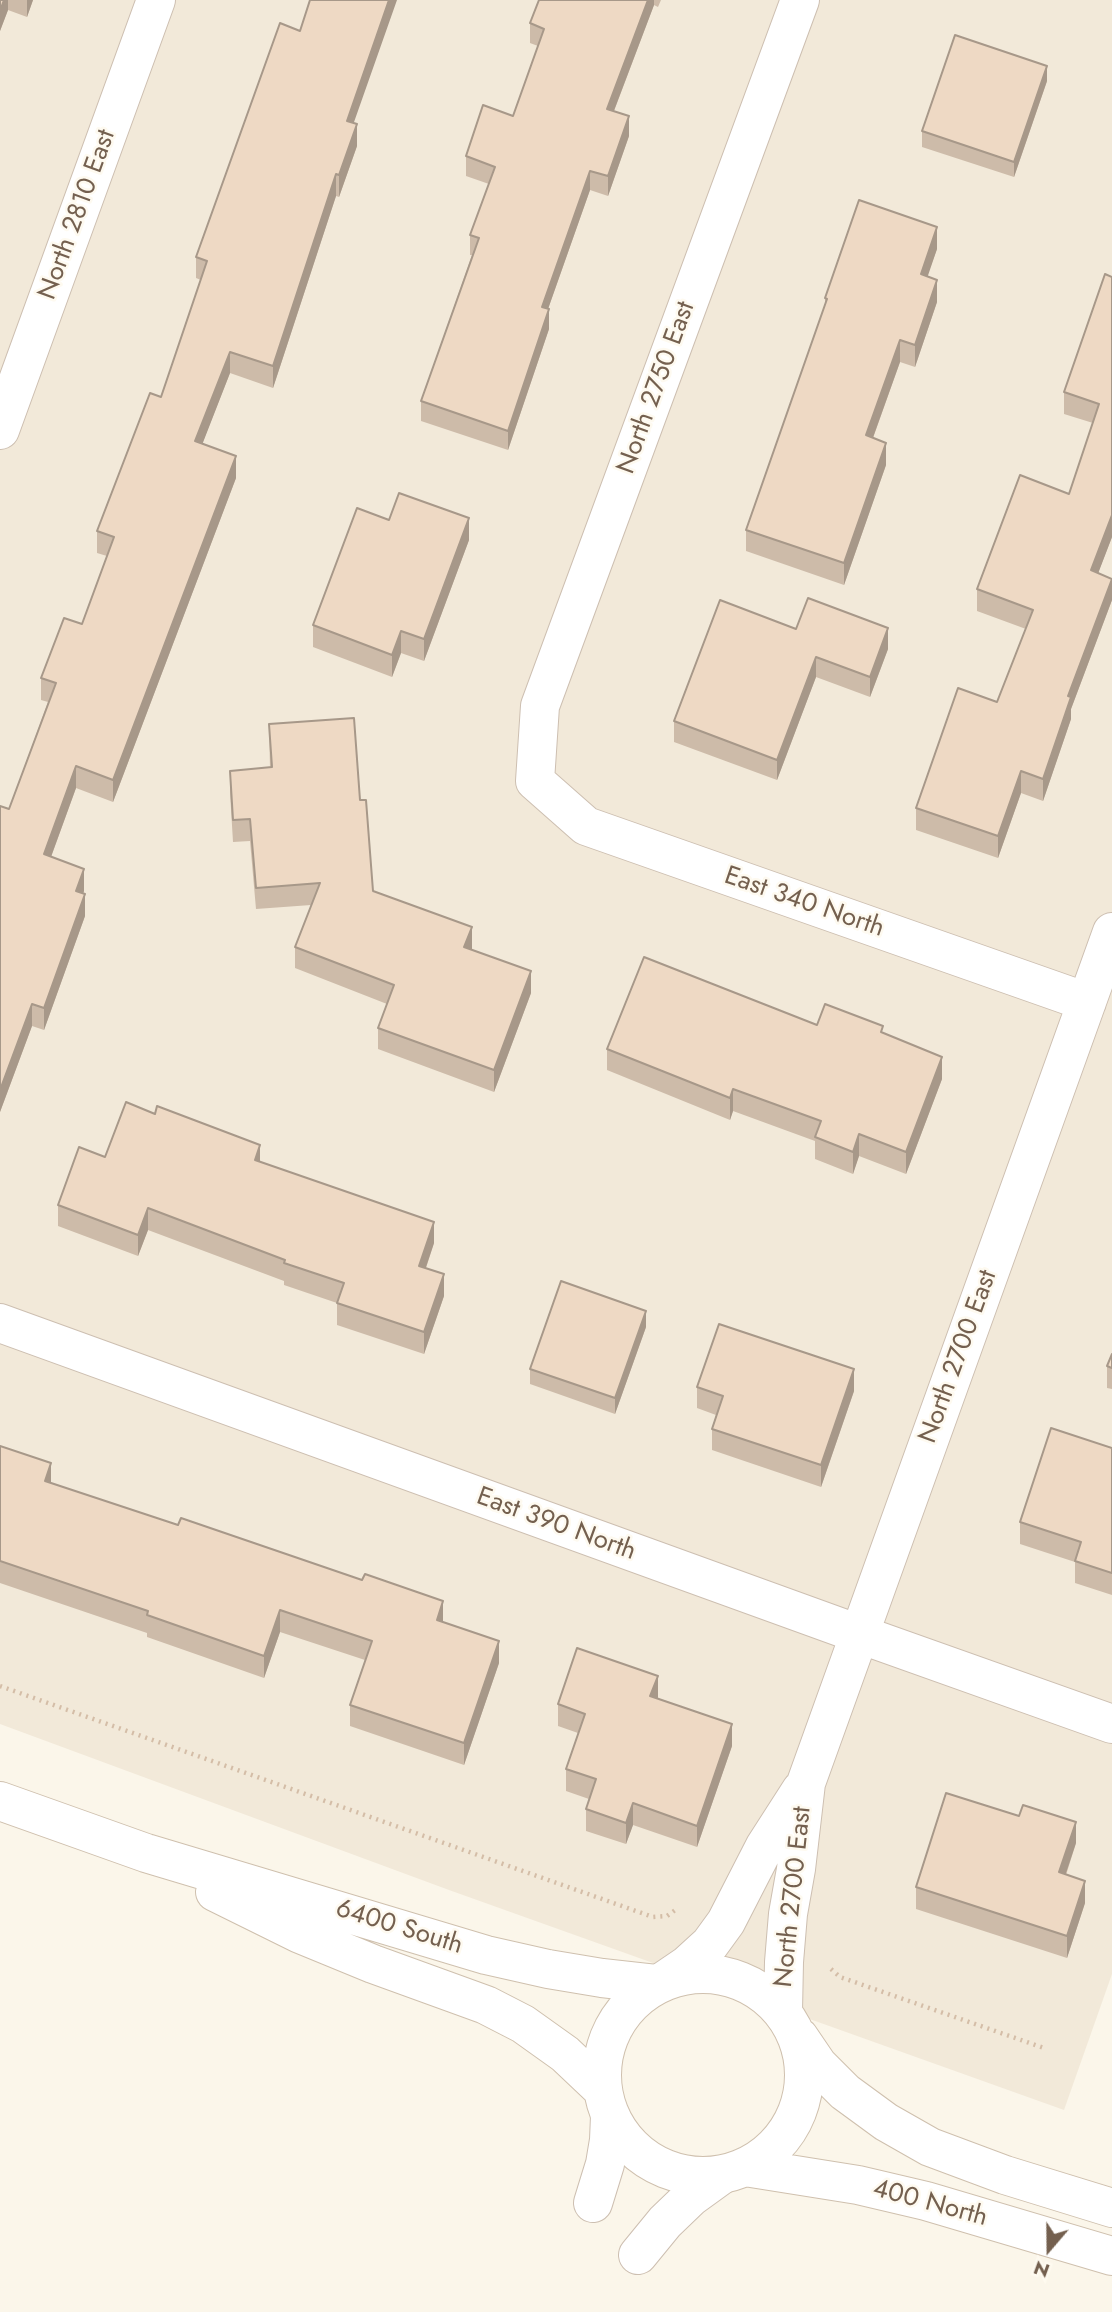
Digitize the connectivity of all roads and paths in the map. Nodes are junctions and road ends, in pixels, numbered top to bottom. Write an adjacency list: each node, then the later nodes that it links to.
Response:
1 (156, 0): 3 (street, North 2810 East)
2 (800, 0): 4 (street, North 2750 East)
3 (0, 430)
4 (536, 780): 6 (street, East 340 North)
5 (1112, 932): 6 (street, North 2700 East)
6 (1087, 1002): 8 (street, North 2700 East)
7 (0, 1323): 8 (street, East 390 North)
8 (859, 1634): 10 (street, East 390 North); 11 (street, North 2700 East)
9 (0, 1686): 14 (path)
10 (1112, 1724)
11 (806, 1783): 16 (street, North 2700 East); 17 (street, North 2700 East)
12 (0, 1801): 13 (street, 6400 South)
13 (146, 1853): 16 (street, 6400 South); 19 (street, 6400 South)
14 (688, 1900)
15 (829, 1965): 18 (path)
16 (659, 1983): 17 (street); 19 (street)
17 (790, 2022): 20 (street); 22 (street, 400 North)
18 (1044, 2048)
19 (606, 2103): 20 (street); 21 (street)
20 (732, 2171): 23 (street); 24 (street, 400 North)
21 (593, 2203)
22 (1112, 2207)
23 (638, 2255)
24 (1112, 2256)

